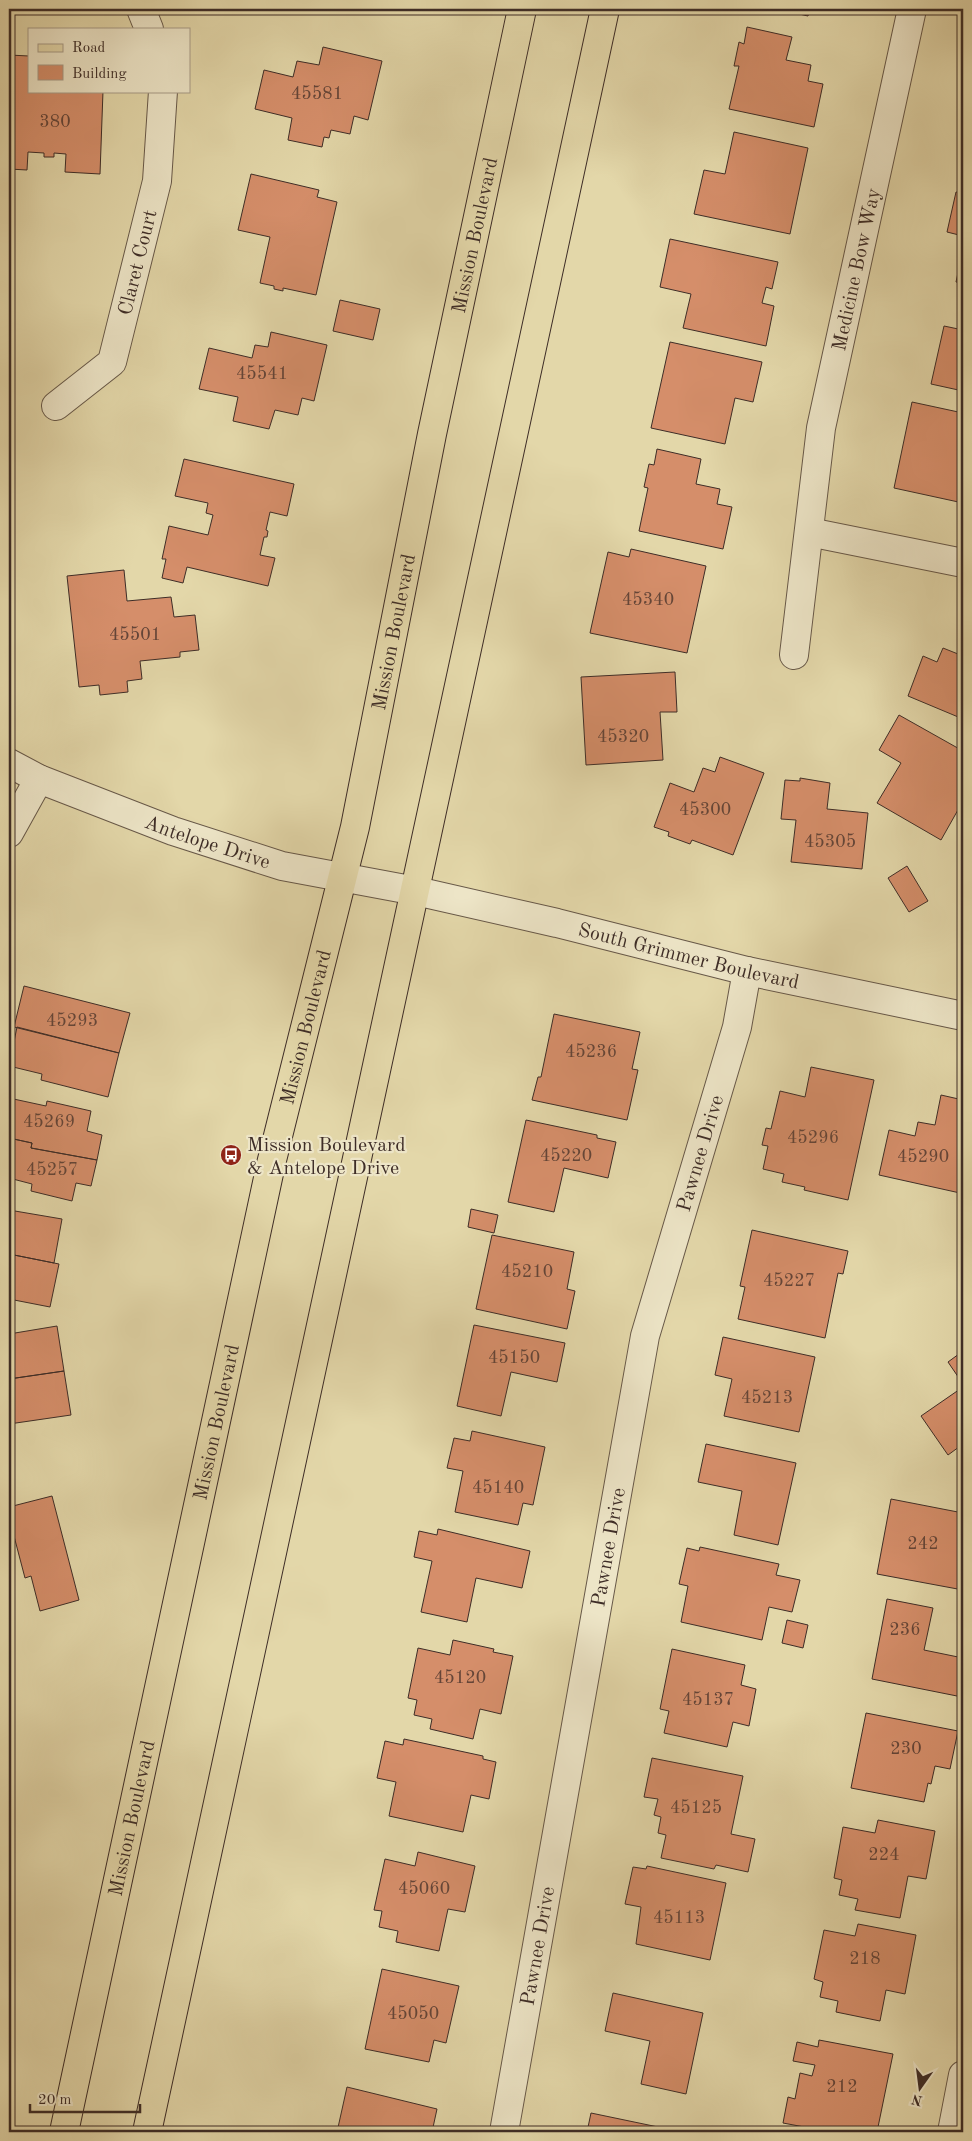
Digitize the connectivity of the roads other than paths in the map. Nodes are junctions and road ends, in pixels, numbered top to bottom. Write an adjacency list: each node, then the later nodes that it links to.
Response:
1 (141, 9): 5 (street)
2 (522, 9): 14 (main road, Mission Boulevard)
3 (605, 9): 15 (main road)
4 (912, 9): 8 (street, Medicine Bow Way)
5 (149, 28)
6 (162, 92): 7 (street, Claret Court)
7 (56, 406)
8 (809, 532): 9 (street); 10 (street, Medicine Bow Way)
9 (963, 563)
10 (794, 655)
11 (9, 763): 12 (street, Antelope Drive)
12 (40, 779): 13 (street); 14 (street, Antelope Drive)
13 (9, 833)
14 (344, 876): 15 (street, Antelope Drive); 19 (main road, Mission Boulevard)
15 (416, 891): 16 (street, South Grimmer Boulevard); 20 (main road)
16 (747, 971): 17 (street, South Grimmer Boulevard); 21 (street, Pawnee Drive)
17 (963, 1016)
18 (963, 2075): 22 (street)
19 (64, 2132)
20 (147, 2132)
21 (504, 2132)
22 (952, 2132)

